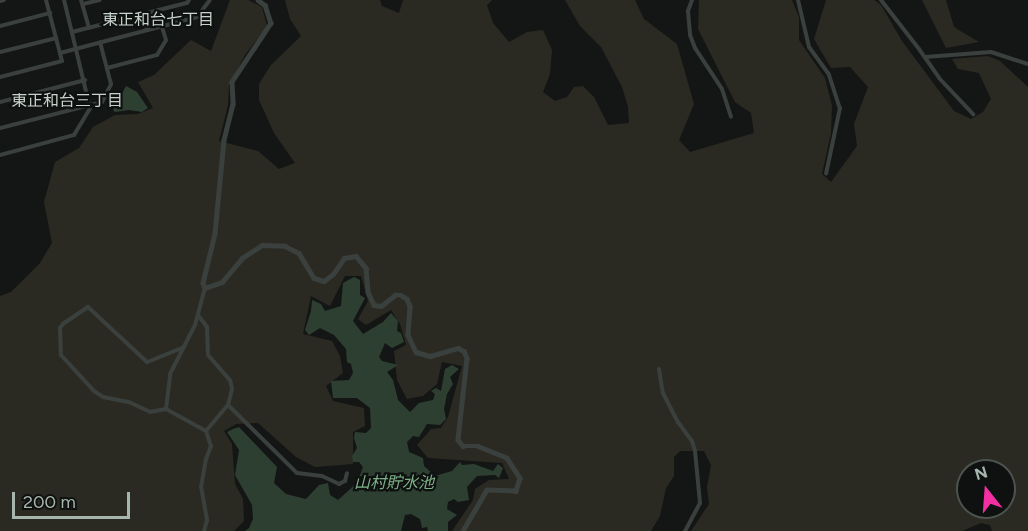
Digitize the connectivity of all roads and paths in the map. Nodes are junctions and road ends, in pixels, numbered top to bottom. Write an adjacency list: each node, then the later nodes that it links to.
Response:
1 (46, 0): 11 (street)
2 (64, 0): 17 (street)
3 (100, 0): 10 (street)
4 (189, 0): 12 (street)
5 (210, 0): 14 (street)
6 (258, 0): 35 (street)
7 (692, 0): 31 (street)
8 (798, 0): 34 (street)
9 (881, 0): 23 (street)
10 (82, 2): 15 (street)
11 (50, 13): 13 (street); 18 (street)
12 (143, 14): 15 (street); 16 (street)
13 (0, 27)
14 (162, 27): 16 (street); 25 (street)
15 (89, 28): 17 (street)
16 (147, 30): 19 (street)
17 (72, 32): 20 (street)
18 (56, 38): 21 (street); 22 (street)
19 (100, 42): 20 (street); 25 (street)
20 (76, 49): 22 (street); 27 (street)
21 (0, 52)
22 (60, 53): 26 (street)
23 (925, 57): 24 (street); 30 (street)
24 (1028, 64)
25 (107, 68): 29 (street)
26 (0, 77)
27 (85, 80): 28 (street); 29 (street)
28 (0, 102)
29 (91, 104): 32 (street); 33 (street)
30 (973, 114)
31 (730, 117)
32 (0, 128)
33 (0, 154)
34 (826, 174)
35 (205, 288): 36 (street); 44 (street)
36 (197, 314): 37 (street); 39 (street)
37 (182, 348): 40 (street); 40 (street)
38 (659, 369): 45 (street)
39 (228, 405): 41 (street); 42 (street)
40 (166, 409): 41 (street)
41 (206, 430): 43 (street)
42 (347, 473)
43 (204, 531)
44 (463, 531)
45 (685, 531)

